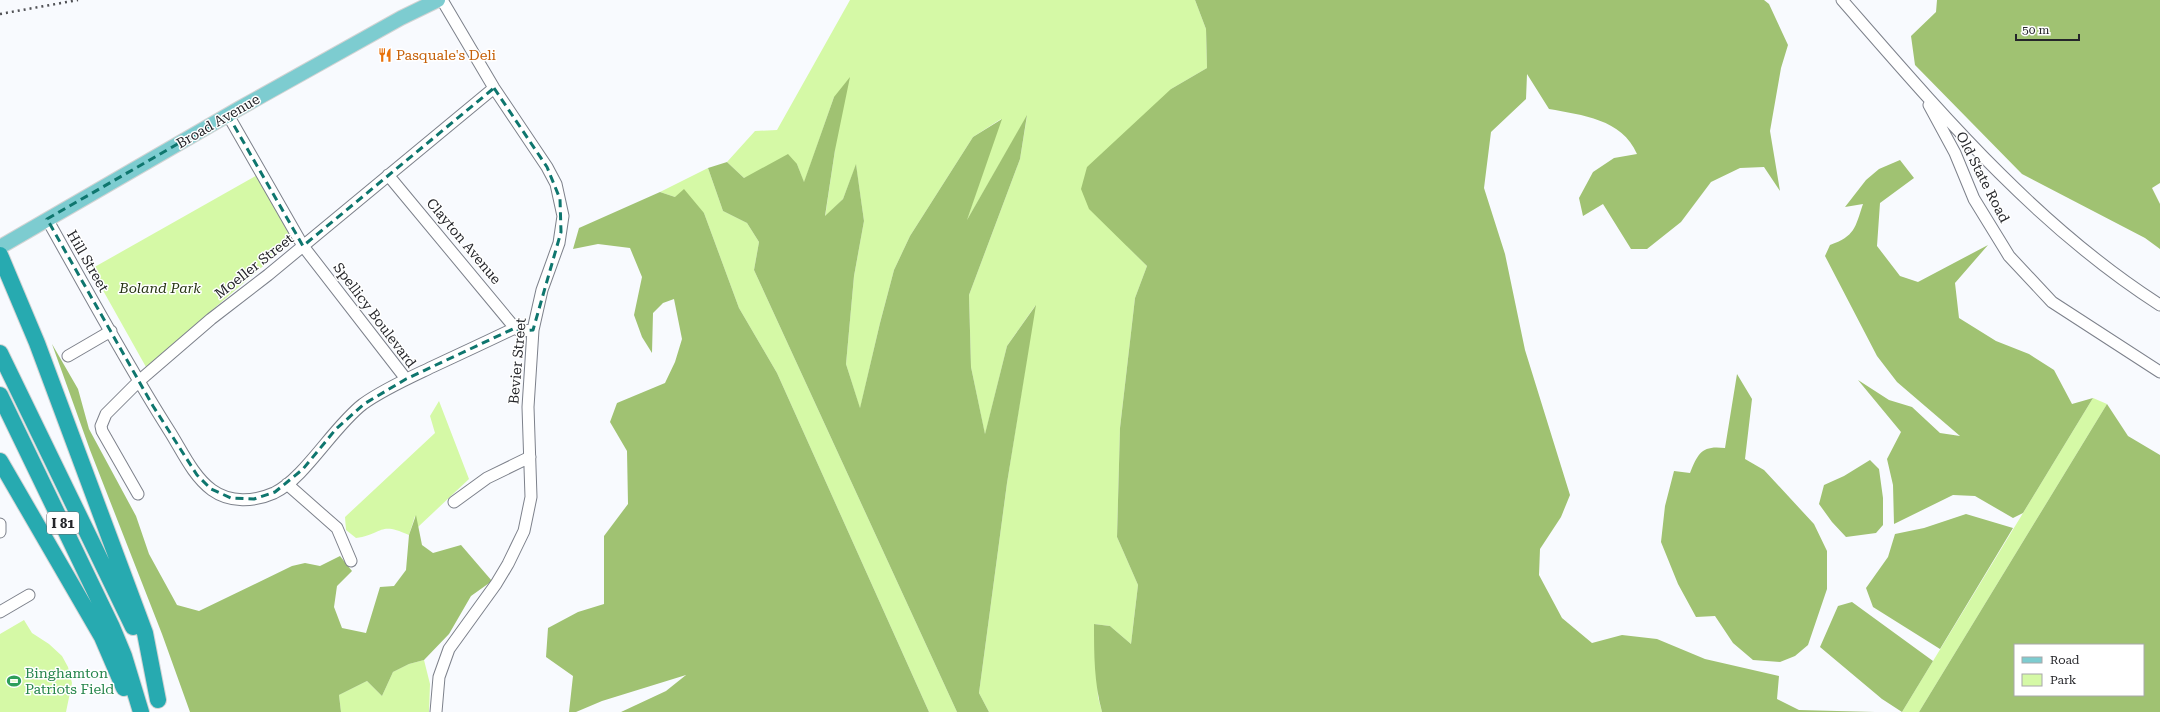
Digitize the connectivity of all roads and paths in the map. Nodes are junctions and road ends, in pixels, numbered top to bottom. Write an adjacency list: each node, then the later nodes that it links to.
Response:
1 (411, 0): 5 (main road)
2 (438, 0): 5 (main road, Broad Avenue)
3 (442, 0): 6 (street, Bevier Street)
4 (1842, 0): 7 (street, Old State Road)
5 (401, 18): 8 (main road, Broad Avenue)
6 (494, 88): 9 (street, Moeller Street); 16 (street, Bevier Street)
7 (1921, 90): 14 (street, Old State Road); 20 (street, Old State Road)
8 (228, 114): 10 (main road, Broad Avenue); 11 (street, Spellicy Boulevard)
9 (388, 175): 11 (street, Moeller Street); 15 (street, Clayton Avenue)
10 (46, 219): 12 (main road, Broad Avenue); 17 (street, Hill Street)
11 (303, 246): 21 (street, Spellicy Boulevard); 22 (street, Moeller Street)
12 (0, 247)
13 (0, 255): 34 (highway)
14 (2160, 305)
15 (515, 328): 16 (street); 21 (street)
16 (533, 330): 24 (street, Bevier Street)
17 (110, 331): 19 (street); 22 (street, Hill Street)
18 (0, 353): 34 (highway, I 81)
19 (68, 356)
20 (2160, 372)
21 (406, 379): 26 (street, Spellicy Boulevard)
22 (139, 381): 26 (street, Spellicy Boulevard); 27 (street, Moeller Street)
23 (0, 395): 36 (highway, I 81)
24 (530, 457): 28 (street); 37 (street, Bevier Street)
25 (0, 461): 35 (highway)
26 (286, 484): 31 (street)
27 (138, 494)
28 (454, 502)
29 (0, 524): 30 (street)
30 (0, 532)
31 (351, 562)
32 (29, 595): 33 (street)
33 (0, 612)
34 (159, 706)
35 (131, 712)
36 (141, 712)
37 (436, 712)

